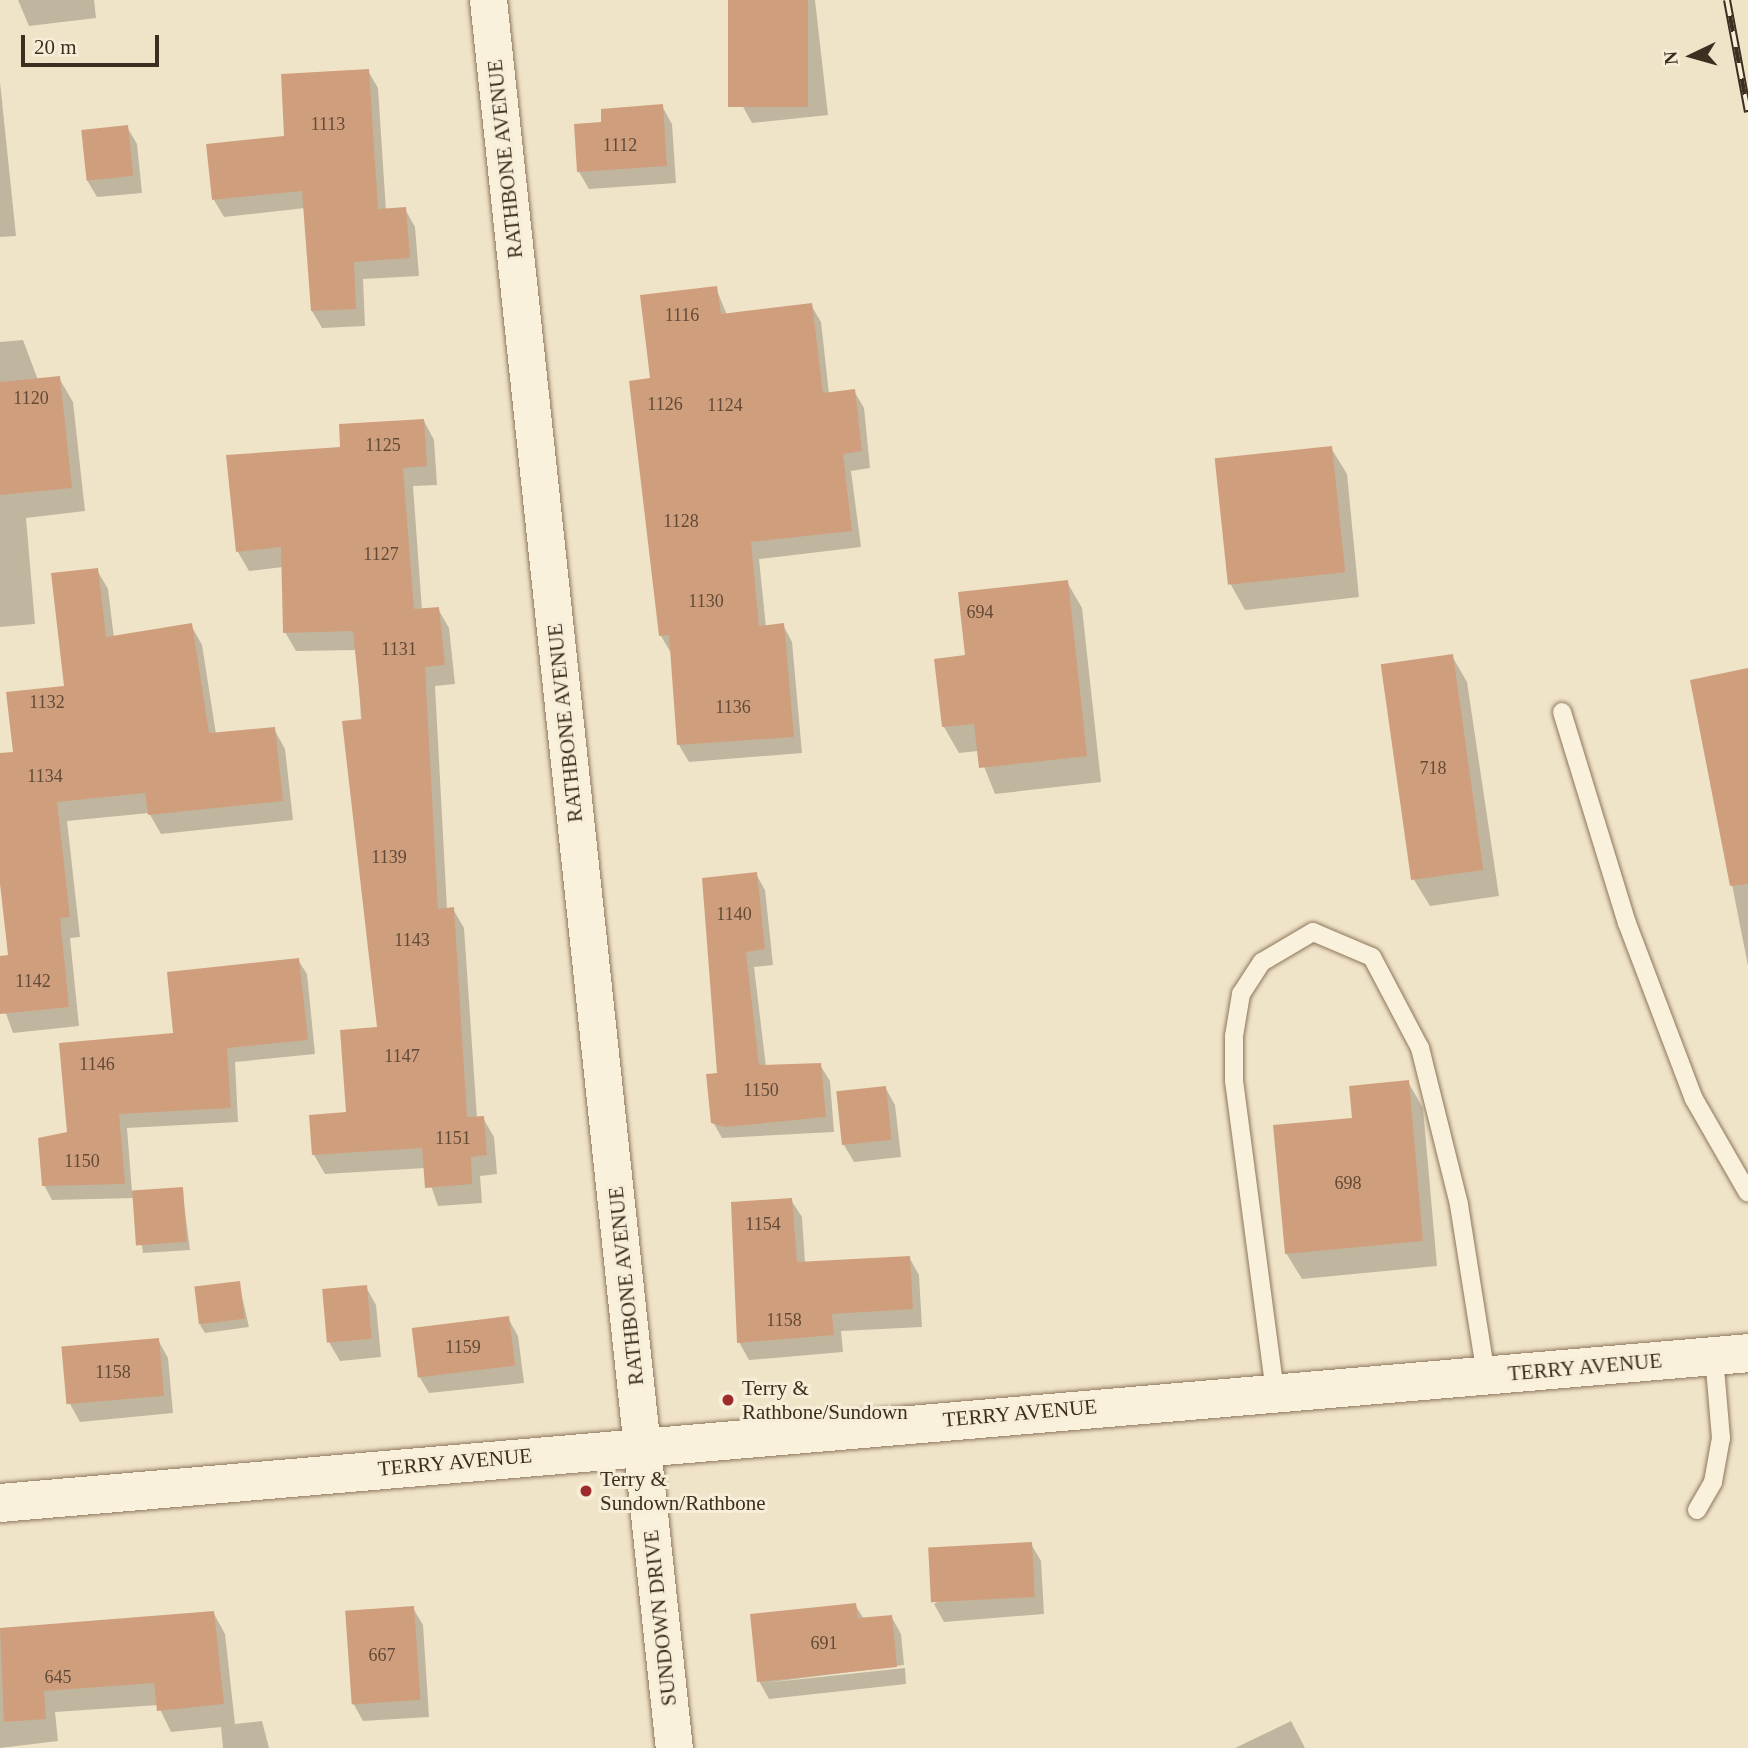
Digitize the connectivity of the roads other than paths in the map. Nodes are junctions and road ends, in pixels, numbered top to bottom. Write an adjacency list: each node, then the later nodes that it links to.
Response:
1 (488, 0): 7 (street, RATHBONE AVENUE)
2 (1562, 712): 3 (lane)
3 (1748, 1193)
4 (1731, 1354): 5 (street, TERRY AVENUE); 9 (lane)
5 (1486, 1375): 6 (street, TERRY AVENUE); 6 (lane)
6 (1275, 1392): 7 (street, TERRY AVENUE)
7 (643, 1445): 8 (street, TERRY AVENUE); 10 (street, SUNDOWN DRIVE)
8 (0, 1503)
9 (1697, 1510)
10 (674, 1748)

